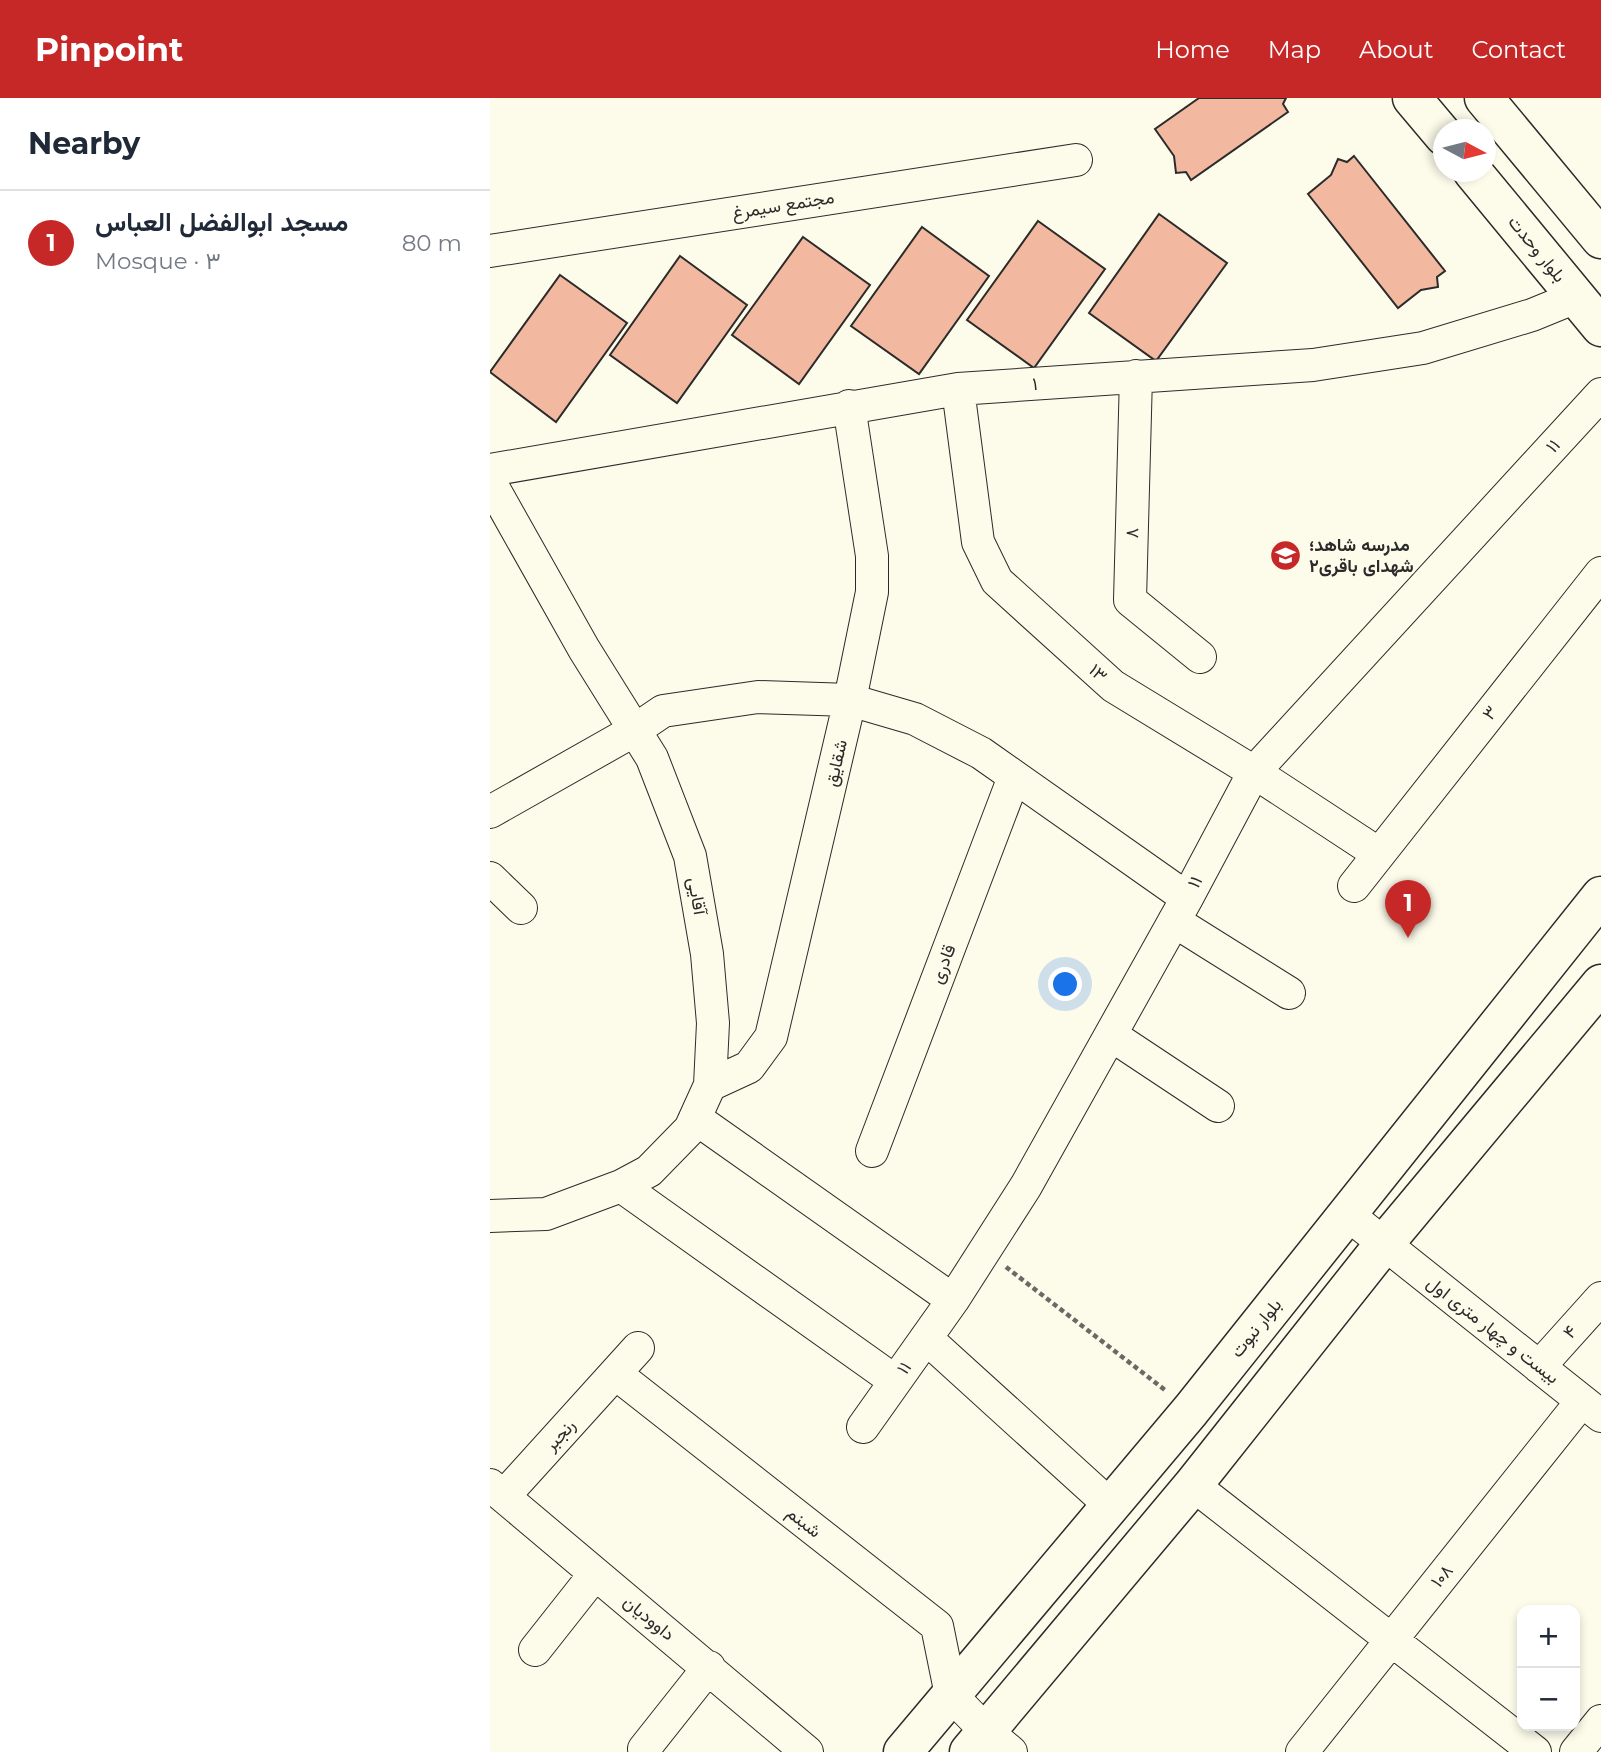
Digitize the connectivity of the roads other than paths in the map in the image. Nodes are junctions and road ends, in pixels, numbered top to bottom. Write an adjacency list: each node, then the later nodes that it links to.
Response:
1 (1412, 98): 3 (main road)
2 (1484, 98): 6 (main road)
3 (1433, 123)
4 (1076, 160): 7 (street, مجتمع سیمرغ)
5 (1481, 182): 8 (main road, بلوار وحدت)
6 (1601, 239)
7 (490, 251)
8 (1576, 297): 9 (main road, بلوار وحدت); 10 (street, ۱)
9 (1601, 327)
10 (1136, 376): 11 (street, ۱); 17 (street, ۸)
11 (958, 389): 13 (street, ۱); 20 (street, ۱۳)
12 (1601, 394): 20 (street, ۱۱)
13 (849, 406): 14 (street, ۱); 18 (street, شقایق)
14 (490, 470)
15 (490, 482): 19 (street, آقایی)
16 (1601, 573): 23 (street, ۳)
17 (1200, 657)
18 (850, 700): 19 (street); 21 (street); 32 (street, شقایق)
19 (635, 730): 22 (street); 32 (street, آقایی)
20 (1254, 772): 23 (street, ۱۳); 28 (street, ۱۱)
21 (1014, 777): 28 (street); 35 (street, قادری)
22 (490, 812)
23 (1379, 854): 25 (street, ۳)
24 (490, 878): 27 (street)
25 (1354, 886)
26 (1601, 896): 37 (main road, بلوار نبوت)
27 (521, 908)
28 (1181, 910): 30 (street); 31 (street, ۱۱)
29 (1601, 984): 39 (main road)
30 (1289, 993)
31 (1111, 1035): 33 (street); 41 (street, ۱۱)
32 (710, 1085): 34 (street, آقایی)
33 (1218, 1106)
34 (695, 1118): 36 (street, آقایی); 41 (street)
35 (872, 1151)
36 (621, 1186): 38 (street, آقایی); 46 (street)
37 (1347, 1214): 39 (street, بیست و چهار متری اول); 51 (main road, بلوار نبوت)
38 (490, 1216)
39 (1384, 1244): 44 (street, بیست و چهار متری اول); 49 (main road)
40 (1601, 1298): 44 (street, ۴)
41 (953, 1300): 42 (street, ۱۱)
42 (926, 1338): 46 (street, ۱۱); 51 (street)
43 (638, 1348): 45 (street, رنجبر)
44 (1539, 1367): 47 (street, بیست و چهار متری اول)
45 (616, 1374): 50 (street, رنجبر); 56 (street, شبنم)
46 (895, 1381): 48 (street, ۱۱)
47 (1592, 1408): 53 (street, ۱۰۸)
48 (863, 1427)
49 (1193, 1485): 53 (street); 58 (main road)
50 (497, 1490): 52 (street, داوودیان)
51 (1111, 1506): 56 (main road, بلوار نبوت)
52 (595, 1574): 54 (street); 55 (street, داوودیان)
53 (1391, 1640): 62 (street, ۱۰۸); 63 (street)
54 (535, 1650)
55 (709, 1667): 59 (street); 60 (street, داوودیان)
56 (951, 1695): 58 (street); 61 (main road, بلوار نبوت)
57 (1601, 1721): 64 (street)
58 (989, 1745)
59 (645, 1749)
60 (807, 1752)
61 (902, 1752)
62 (1302, 1752)
63 (1535, 1752)
64 (1576, 1752)

